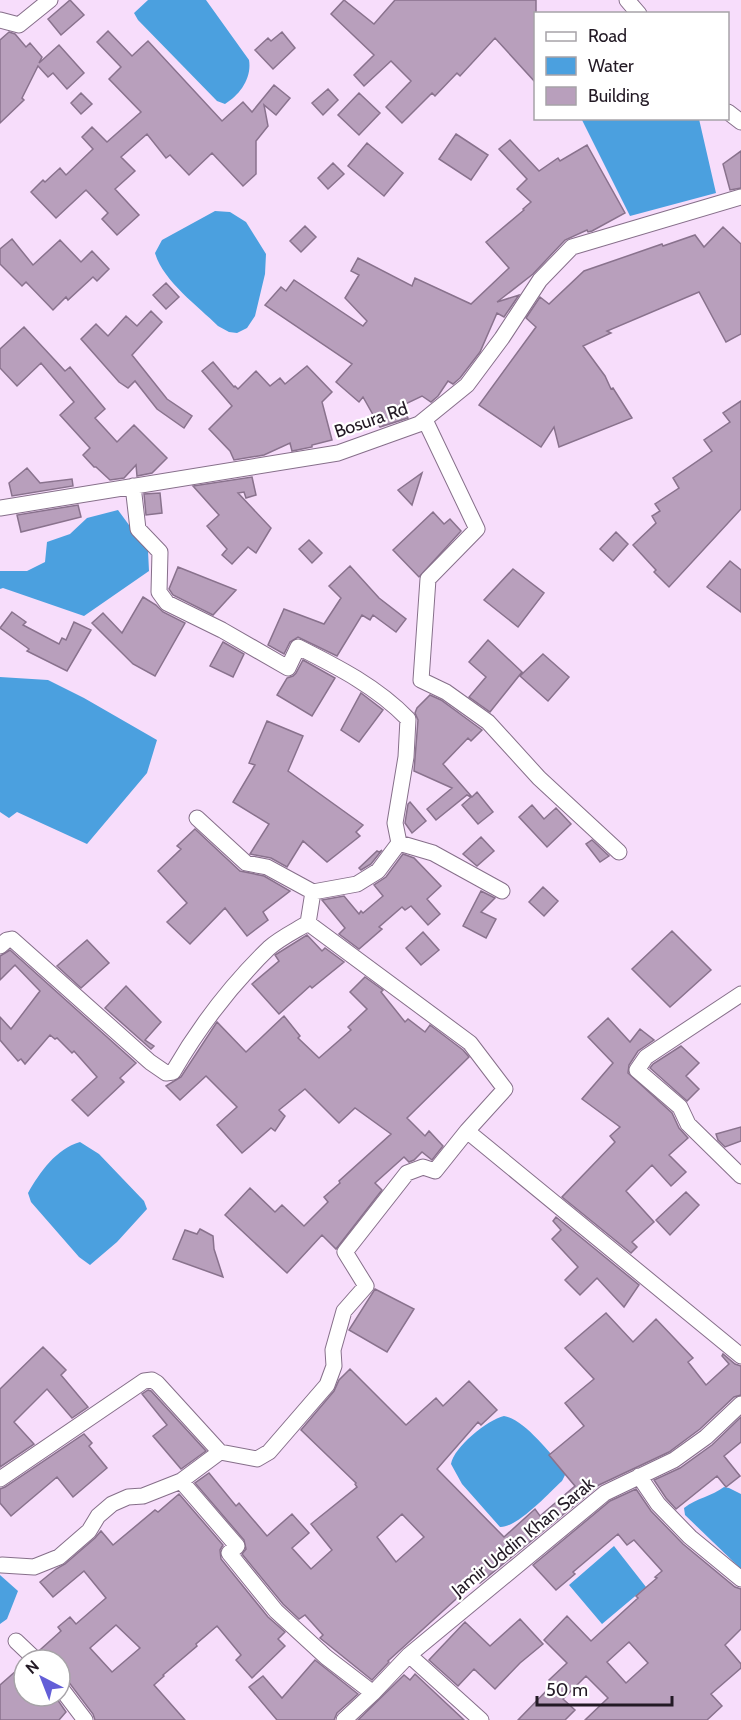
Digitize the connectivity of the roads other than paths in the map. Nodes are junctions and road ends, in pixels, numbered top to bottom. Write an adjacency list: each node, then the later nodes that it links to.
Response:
1 (50, 0): 4 (street)
2 (627, 0): 3 (street)
3 (637, 12)
4 (0, 20)
5 (729, 113): 6 (street)
6 (741, 122)
7 (741, 197): 8 (street, Bosura Rd)
8 (424, 420): 9 (street, Bosura Rd); 13 (street)
9 (133, 486): 10 (street, Bosura Rd); 12 (street)
10 (0, 508)
11 (197, 819): 15 (street)
12 (399, 843): 14 (street); 15 (street)
13 (619, 852)
14 (502, 891)
15 (313, 892): 16 (street)
16 (308, 923): 17 (street); 19 (street)
17 (0, 946)
18 (741, 994): 20 (street)
19 (467, 1131): 21 (street); 23 (street)
20 (741, 1176)
21 (741, 1356)
22 (741, 1404): 24 (street, Jamir Uddin Khan Sarak)
23 (220, 1452): 25 (street); 26 (street)
24 (639, 1476): 28 (street); 31 (street, Jamir Uddin Khan Sarak)
25 (0, 1479)
26 (181, 1481): 27 (street); 32 (street)
27 (2, 1565)
28 (741, 1579)
29 (16, 1641): 30 (street)
30 (23, 1648)
31 (409, 1655): 32 (street, Jamir Uddin Khan Sarak); 36 (street)
32 (373, 1693): 35 (street, Jamir Uddin Khan Sarak)
33 (72, 1703): 34 (street)
34 (85, 1720)
35 (344, 1720)
36 (481, 1720)

